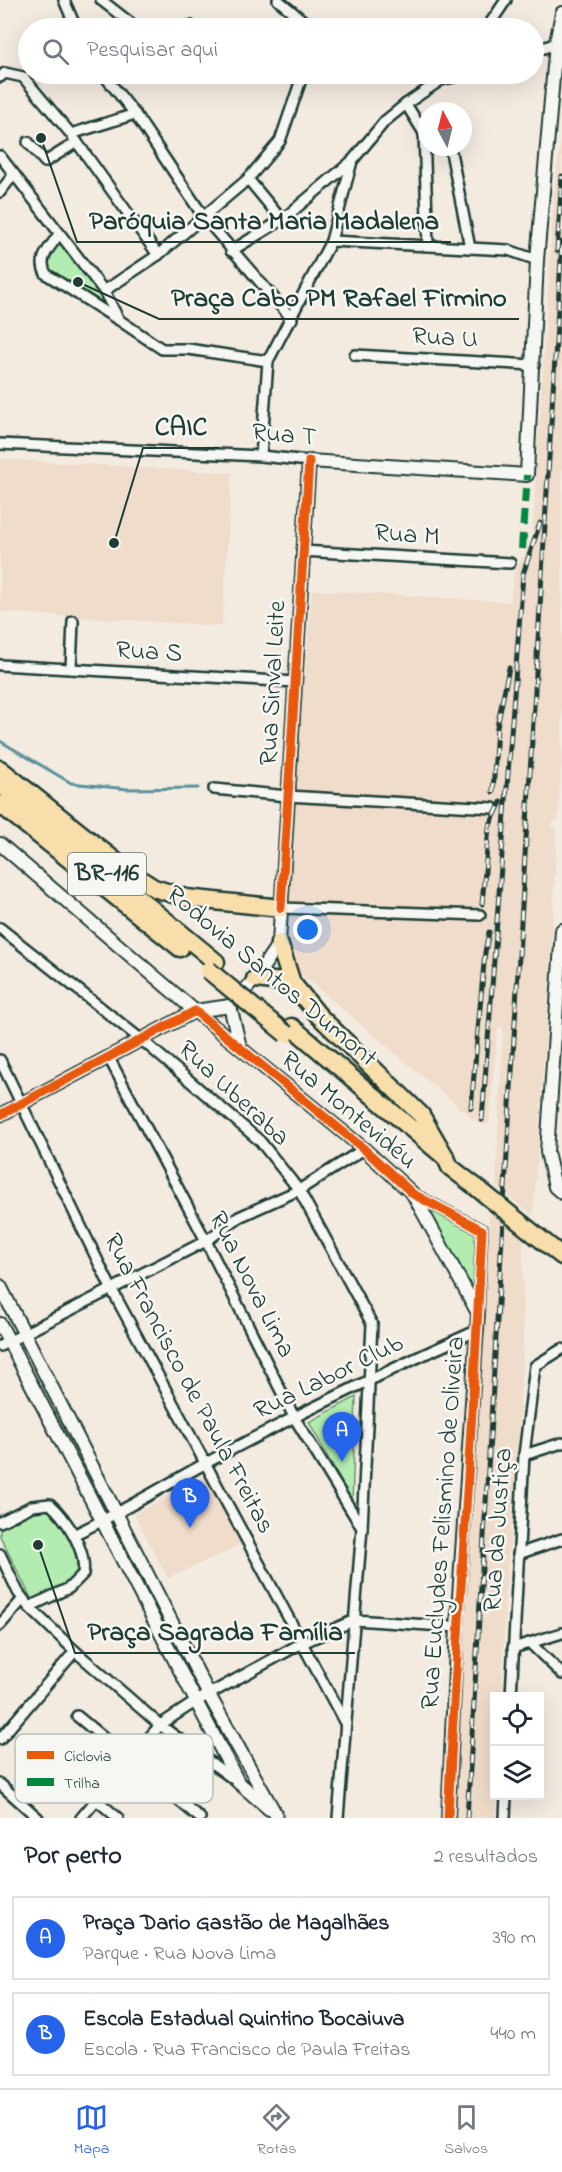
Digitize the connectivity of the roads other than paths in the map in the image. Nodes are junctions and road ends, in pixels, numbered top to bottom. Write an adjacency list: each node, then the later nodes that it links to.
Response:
1 (64, 0): 6 (street)
2 (100, 0): 7 (street)
3 (278, 0): 8 (street)
4 (506, 0): 9 (street)
5 (562, 13): 10 (street)
6 (72, 18)
7 (124, 18)
8 (300, 18)
9 (494, 18)
10 (556, 43): 11 (street); 38 (street)
11 (544, 48)
12 (2, 72): 13 (street)
13 (18, 76)
14 (28, 84): 21 (street)
15 (111, 84): 19 (street)
16 (300, 84): 28 (street)
17 (435, 84): 18 (street)
18 (406, 104): 20 (street); 26 (street)
19 (135, 114): 21 (street); 30 (street)
20 (418, 122)
21 (74, 138): 22 (street); 37 (street)
22 (28, 142)
23 (0, 156): 27 (street)
24 (426, 156): 34 (street)
25 (452, 156): 35 (street)
26 (352, 161): 31 (street); 33 (street)
27 (14, 174): 29 (street); 32 (street)
28 (248, 179): 30 (street); 31 (street)
29 (0, 192)
30 (203, 216): 36 (street); 37 (street)
31 (282, 220): 36 (street)
32 (59, 234): 39 (street); 41 (street)
33 (331, 241): 34 (street); 40 (street)
34 (428, 246): 35 (street)
35 (470, 248): 38 (street)
36 (231, 251): 40 (street)
37 (158, 255): 39 (street)
38 (537, 260): 44 (street)
39 (104, 291): 41 (street)
40 (292, 319): 43 (street)
41 (119, 320): 43 (street)
42 (355, 355): 44 (street, Rua U)
43 (268, 361): 46 (street)
44 (534, 365): 47 (street, Rua T)
45 (0, 444): 46 (street, Rua T)
46 (261, 456): 47 (street, Rua T)
47 (309, 461): 48 (street, Rua Sinval Leite)
48 (302, 551): 49 (street, Rua M); 53 (street, Rua Sinval Leite)
49 (510, 563)
50 (73, 621): 52 (street)
51 (0, 665): 52 (street, Rua S)
52 (71, 669): 53 (street, Rua S)
53 (296, 682): 57 (street, Rua Sinval Leite)
54 (0, 768): 63 (highway)
55 (0, 784): 68 (highway, Rodovia Santos Dumont / BR-116)
56 (214, 789): 57 (street)
57 (288, 796): 59 (street); 63 (street, Rua Sinval Leite)
58 (0, 804): 60 (highway, Rodovia Santos Dumont / BR-116)
59 (493, 808)
60 (19, 821): 61 (highway); 68 (highway, Rodovia Santos Dumont / BR-116)
61 (0, 823)
62 (0, 844): 72 (street, Rua Montevidéu)
63 (281, 908): 64 (street); 67 (street, Rua Sinval Leite)
64 (480, 915)
65 (0, 928): 73 (street, Rua Uberaba)
66 (562, 930): 82 (street)
67 (279, 943): 69 (street); 70 (highway)
68 (212, 966): 80 (highway, Rodovia Santos Dumont / BR-116, bridge)
69 (255, 979): 70 (highway); 71 (street)
70 (292, 983): 80 (highway)
71 (230, 1006): 72 (street); 74 (street)
72 (195, 1011): 73 (street); 74 (street, Rua Montevidéu)
73 (143, 1041): 75 (street); 81 (street, Rua Uberaba)
74 (241, 1049): 79 (street, Rua Montevidéu)
75 (109, 1058): 77 (street); 85 (street, Rua Nova Lima)
76 (0, 1060): 77 (street, Rua Francisco de Paula Freitas)
77 (23, 1104): 78 (street); 88 (street, Rua Francisco de Paula Freitas)
78 (0, 1115)
79 (364, 1149): 81 (street); 83 (street, Rua Montevidéu)
80 (448, 1162): 86 (highway, Rodovia Santos Dumont / BR-116, bridge)
81 (299, 1190): 85 (street); 95 (street, Rua Uberaba)
82 (562, 1193)
83 (412, 1194): 84 (street, Rua Montevidéu); 89 (street)
84 (482, 1230): 89 (street, Rua Euclydes Felismino de Oliveira)
85 (206, 1241): 88 (street); 96 (street, Rua Nova Lima)
86 (562, 1256)
87 (0, 1286): 92 (street)
88 (111, 1288): 92 (street); 99 (street, Rua Francisco de Paula Freitas)
89 (478, 1313): 91 (street, Rua Euclydes Felismino de Oliveira)
90 (0, 1324): 93 (street)
91 (478, 1330): 95 (street, Rua Labor Club); 111 (street, Rua Euclydes Felismino de Oliveira)
92 (24, 1334): 93 (street); 100 (street)
93 (4, 1344): 101 (street)
94 (562, 1349): 98 (street, Rua da Justiça)
95 (370, 1378): 96 (street, Rua Labor Club); 103 (street, Rua Uberaba)
96 (294, 1417): 99 (street, Rua Labor Club); 103 (street, Rua Nova Lima)
97 (562, 1443): 98 (street)
98 (524, 1455): 107 (street, Rua da Justiça)
99 (203, 1464): 100 (street, Rua Labor Club); 113 (street, Rua Francisco de Paula Freitas)
100 (118, 1514): 101 (street, Rua Labor Club); 119 (street)
101 (103, 1521): 104 (street, Rua Labor Club); 120 (street)
102 (0, 1522): 104 (street)
103 (362, 1528): 109 (street, Rua Uberaba)
104 (73, 1535): 108 (street)
105 (562, 1539): 107 (street)
106 (0, 1554): 108 (street)
107 (518, 1554): 115 (street, Rua da Justiça)
108 (26, 1603): 110 (street); 116 (street)
109 (355, 1620): 111 (street); 113 (street); 122 (street, Rua Uberaba)
110 (0, 1625)
111 (457, 1627): 145 (street, Rua Euclydes Felismino de Oliveira)
112 (562, 1633): 114 (street)
113 (302, 1643): 119 (street); 122 (street, Rua Francisco de Paula Freitas)
114 (530, 1643): 115 (street); 117 (street)
115 (513, 1648): 118 (street, Rua da Justiça)
116 (75, 1651): 123 (street); 129 (street)
117 (562, 1674)
118 (511, 1692)
119 (209, 1695): 120 (street); 139 (street)
120 (195, 1702): 123 (street); 127 (street)
121 (77, 1716): 124 (street)
122 (345, 1724): 144 (street, Rua Uberaba)
123 (160, 1725): 125 (street); 126 (street)
124 (98, 1734)
125 (153, 1734)
126 (172, 1734)
127 (212, 1734)
128 (213, 1735): 131 (street)
129 (0, 1739)
130 (213, 1764): 131 (street)
131 (238, 1782): 139 (street)
132 (0, 1785): 133 (street)
133 (15, 1798)
134 (506, 1800): 146 (street)
135 (21, 1803): 140 (street)
136 (94, 1803): 141 (street)
137 (99, 1803): 142 (street)
138 (181, 1803): 143 (street)
139 (276, 1817)
140 (38, 1818)
141 (81, 1818)
142 (118, 1818)
143 (200, 1818)
144 (338, 1818)
145 (448, 1818)
146 (505, 1818)

